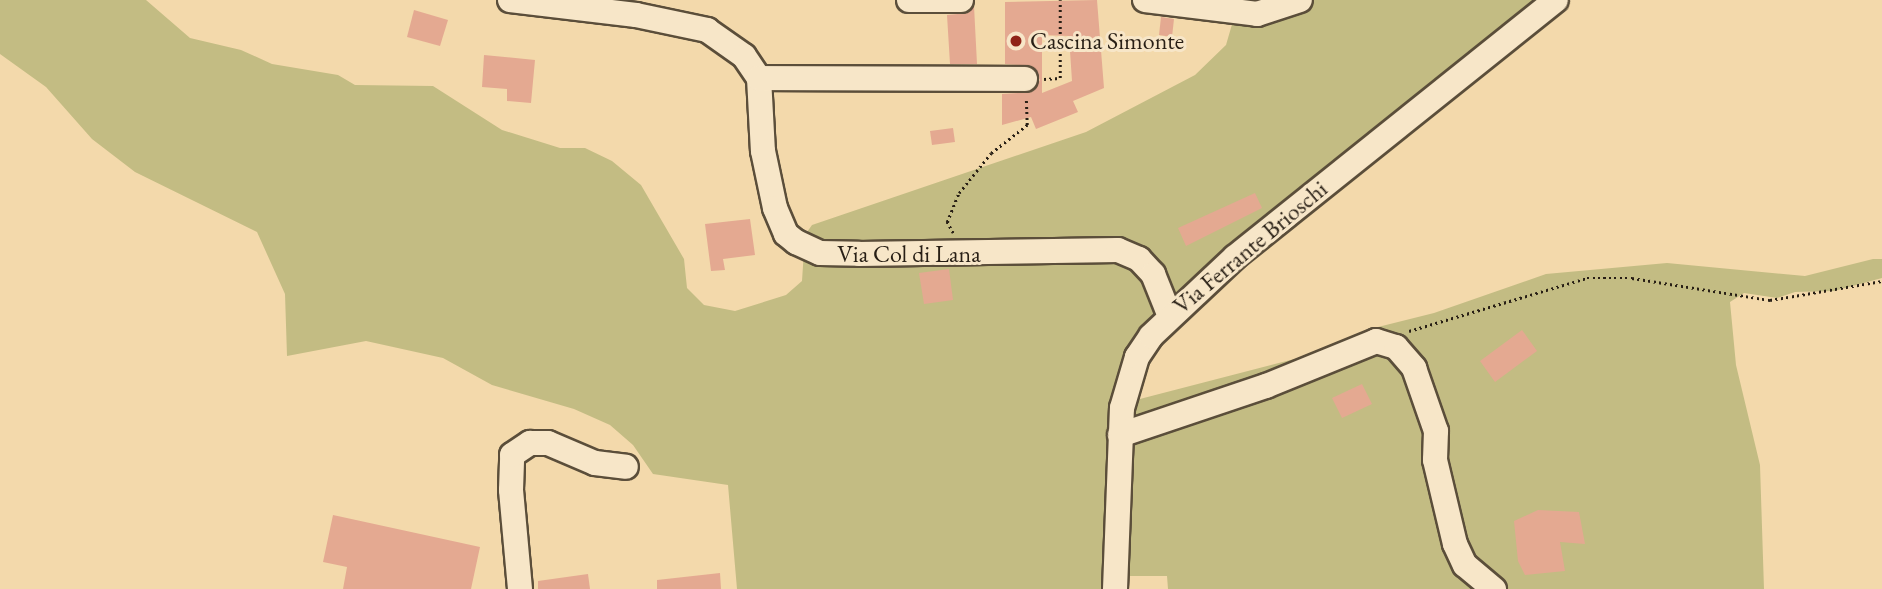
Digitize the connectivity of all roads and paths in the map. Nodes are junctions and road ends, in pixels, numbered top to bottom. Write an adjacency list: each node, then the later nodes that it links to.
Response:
1 (909, 0): 2 (street)
2 (961, 0)
3 (1060, 0): 9 (path)
4 (1145, 0): 5 (street)
5 (1300, 0)
6 (1556, 0): 12 (street, Via Ferrante Brioschi)
7 (517, 1): 8 (street)
8 (759, 78): 9 (street); 12 (street, Via Col di Lana)
9 (1025, 79): 10 (path)
10 (959, 238)
11 (1882, 281): 13 (path)
12 (1169, 314): 14 (street, Via Ferrante Brioschi)
13 (1376, 341): 14 (street); 18 (street)
14 (1121, 435): 17 (street, Via Ferrante Brioschi)
15 (626, 467): 16 (street)
16 (520, 589)
17 (1115, 589)
18 (1494, 589)

